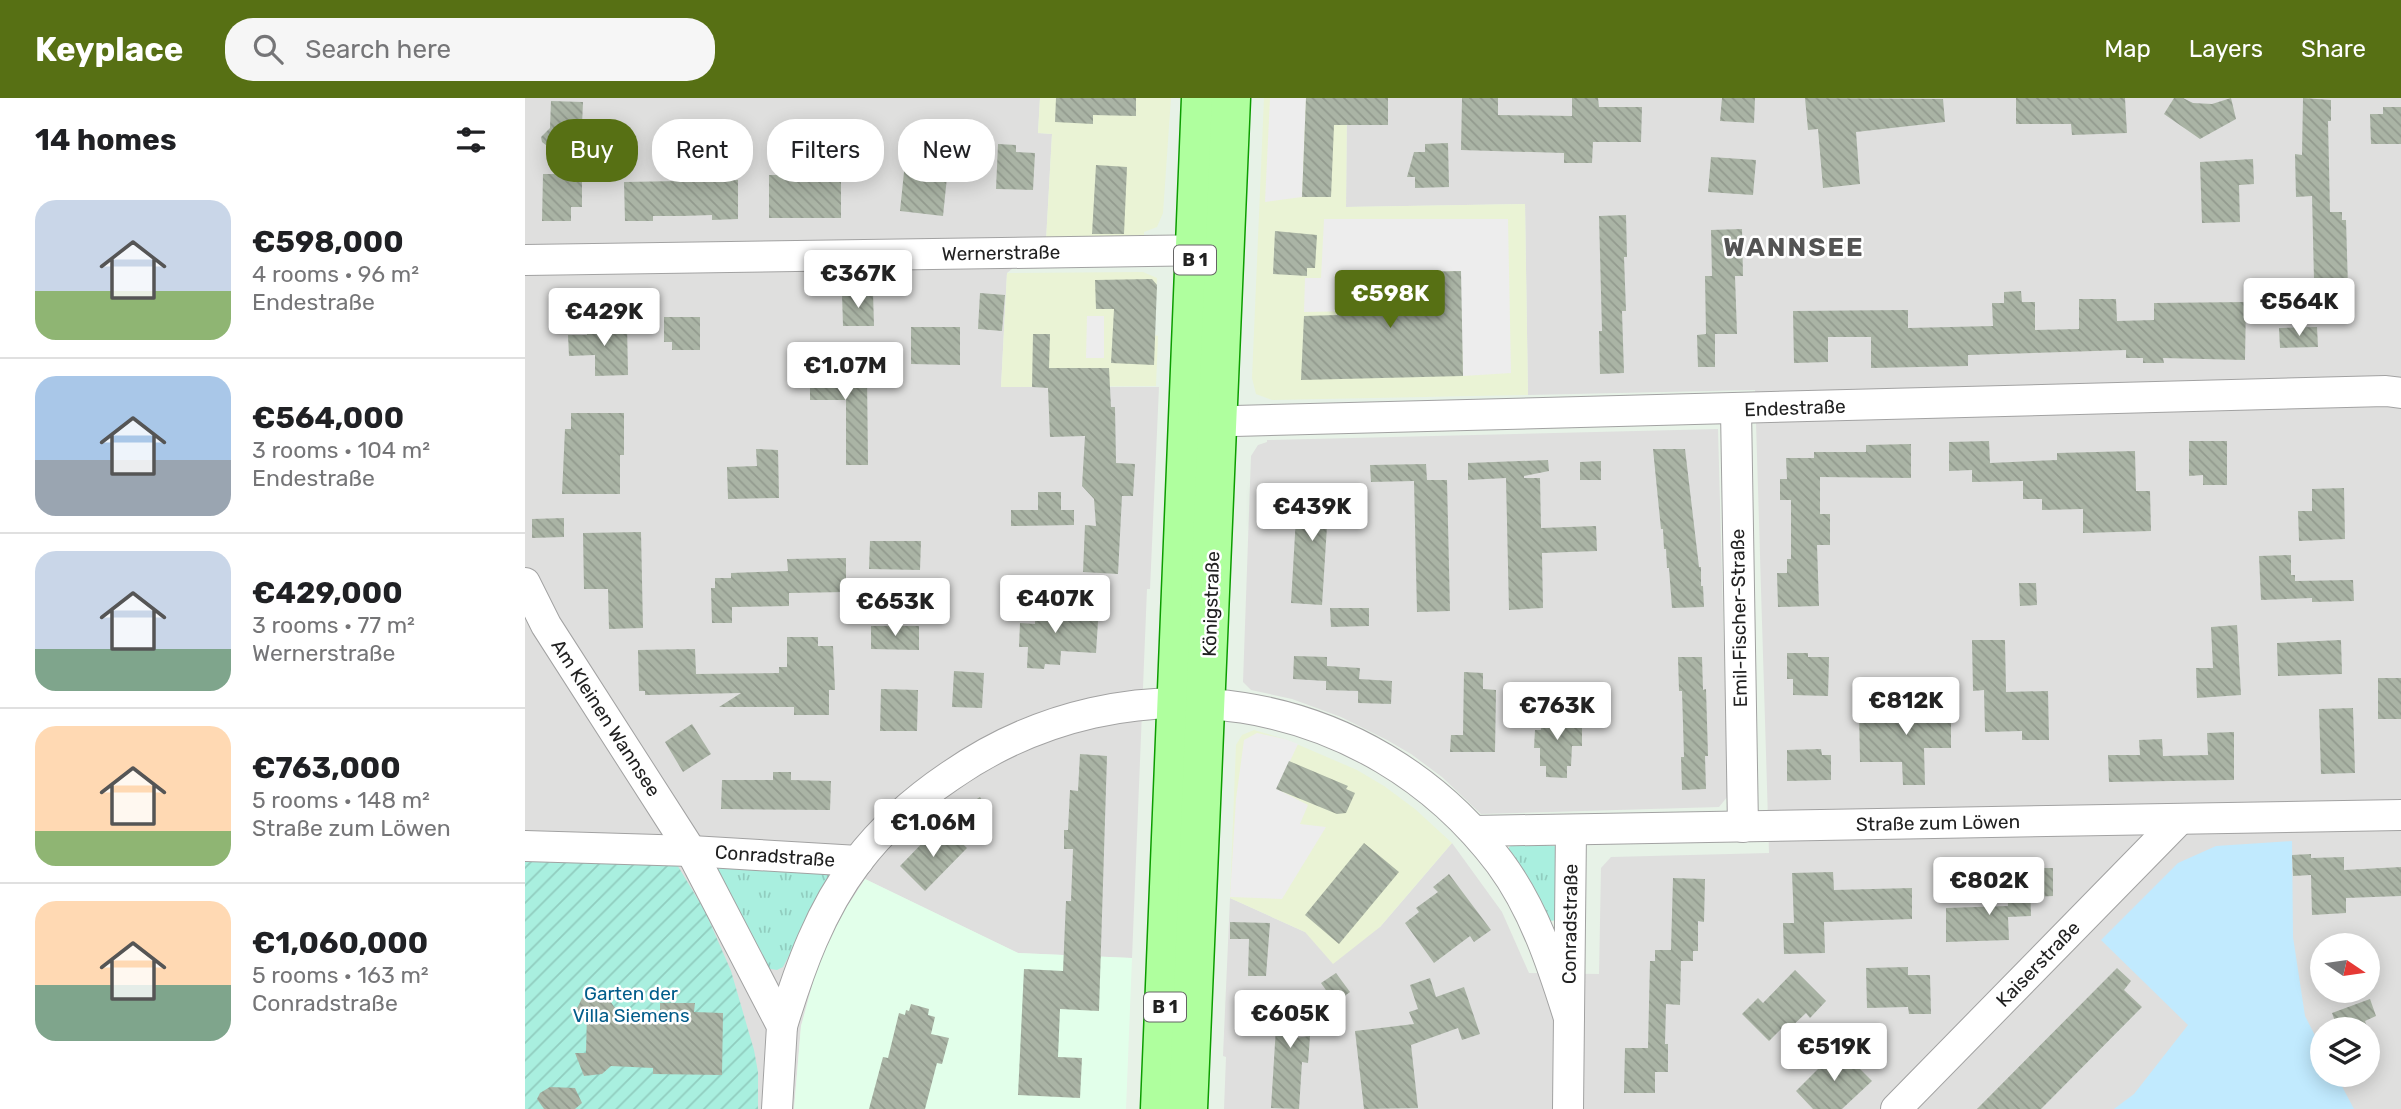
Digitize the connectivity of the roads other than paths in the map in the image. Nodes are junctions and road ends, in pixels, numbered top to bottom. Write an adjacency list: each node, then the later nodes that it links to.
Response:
1 (1202, 98): 3 (main road, Königstraße / B 1)
2 (1231, 98): 3 (main road, Königstraße / B 1)
3 (1210, 250): 4 (street, Wernerstraße); 7 (main road, Königstraße / B 1)
4 (525, 260)
5 (2401, 393): 6 (street, Endestraße)
6 (1736, 410): 7 (street, Endestraße); 12 (street, Emil-Fischer-Straße)
7 (1204, 422): 9 (main road, Königstraße / B 1)
8 (525, 583): 16 (street, Am Kleinen Wannsee)
9 (1192, 702): 14 (street, Conradstraße); 17 (street, Conradstraße); 21 (main road, Königstraße / B 1); 22 (main road, Königstraße / B 1)
10 (2401, 815): 11 (street, Straße zum Löwen)
11 (2180, 819): 12 (street, Straße zum Löwen); 24 (street, Kaiserstraße)
12 (1743, 827): 13 (street, Straße zum Löwen)
13 (1571, 830): 14 (street, Straße zum Löwen); 18 (street, Conradstraße)
14 (1474, 831): 18 (street, Conradstraße)
15 (525, 846): 16 (street)
16 (691, 851): 17 (street, Conradstraße); 19 (street, Am Kleinen Wannsee)
17 (858, 861): 19 (street, Conradstraße)
18 (1569, 1018): 23 (street, Conradstraße)
19 (782, 1026): 20 (street)
20 (777, 1109)
21 (1160, 1109)
22 (1188, 1109)
23 (1568, 1109)
24 (1896, 1109)

